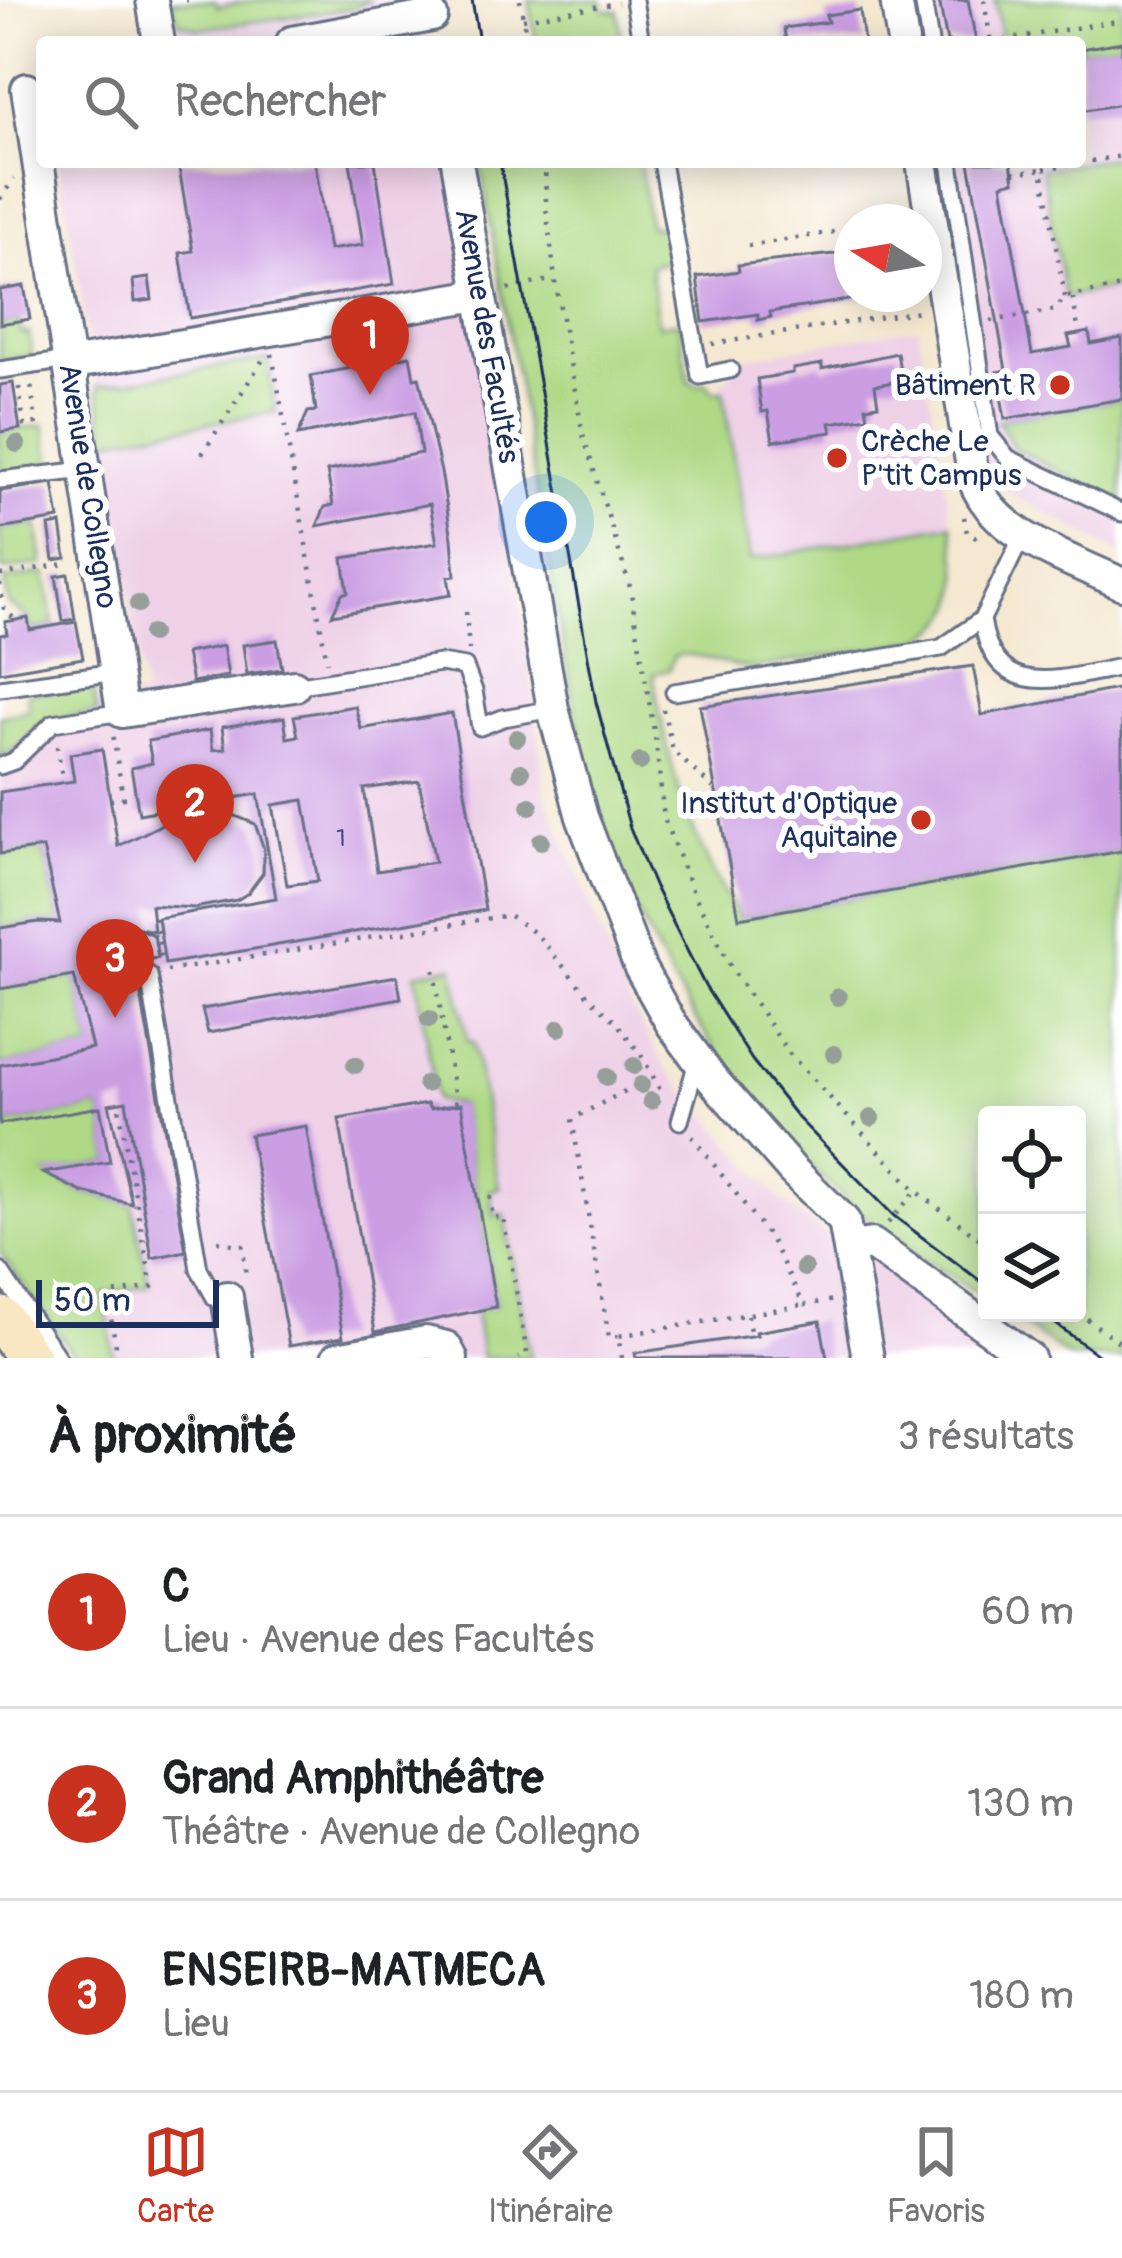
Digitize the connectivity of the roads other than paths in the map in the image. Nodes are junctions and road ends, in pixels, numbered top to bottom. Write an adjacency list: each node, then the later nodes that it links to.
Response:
1 (152, 0): 6 (street)
2 (634, 0): 8 (lane)
3 (896, 0): 9 (street)
4 (923, 0): 10 (lane)
5 (432, 19): 7 (street)
6 (158, 36)
7 (329, 36)
8 (640, 36)
9 (902, 36)
10 (929, 36)
11 (23, 90): 12 (street, Avenue de Collegno)
12 (36, 167)
13 (36, 168): 19 (street, Avenue de Collegno)
14 (458, 168): 18 (street, Avenue des Facultés)
15 (663, 168): 21 (lane)
16 (923, 168): 25 (street)
17 (951, 168): 24 (lane)
18 (479, 295): 19 (street); 33 (street, Avenue des Facultés)
19 (69, 364): 20 (lane); 22 (street, Avenue de Collegno)
20 (0, 370)
21 (730, 370)
22 (85, 470): 23 (lane); 29 (street, Avenue de Collegno)
23 (0, 480)
24 (1122, 513)
25 (1023, 535): 26 (street); 27 (lane)
26 (1122, 584)
27 (982, 619): 28 (lane); 32 (lane)
28 (1122, 667)
29 (116, 672): 31 (lane); 34 (street, Avenue de Collegno)
30 (294, 686): 33 (lane); 34 (street)
31 (0, 688)
32 (667, 693)
33 (553, 709): 37 (street, Avenue des Facultés)
34 (117, 723): 35 (lane)
35 (0, 766)
36 (148, 975): 41 (lane)
37 (698, 1059): 38 (lane); 39 (street, Avenue des Facultés)
38 (680, 1121)
39 (860, 1245): 50 (street); 51 (street)
40 (0, 1271): 46 (lane)
41 (224, 1301): 47 (street)
42 (0, 1318): 45 (main road)
43 (0, 1349): 44 (main road)
44 (6, 1358)
45 (29, 1358)
46 (58, 1358)
47 (237, 1358)
48 (337, 1358): 49 (street)
49 (452, 1358)
50 (868, 1358)
51 (1029, 1358)

